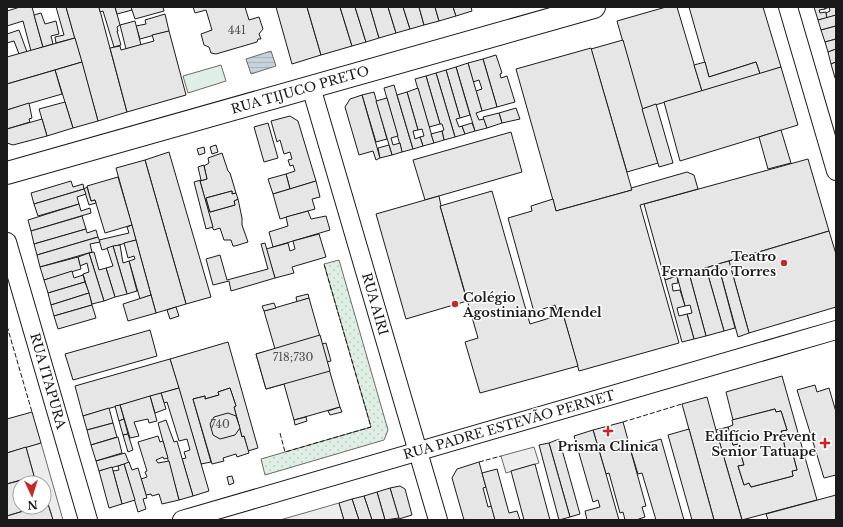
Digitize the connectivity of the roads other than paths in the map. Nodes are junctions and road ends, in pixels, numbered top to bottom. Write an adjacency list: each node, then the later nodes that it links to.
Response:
1 (594, 7): 3 (street, RUA TIJUCO PRETO)
2 (788, 7): 4 (street)
3 (311, 87): 5 (street, RUA TIJUCO PRETO); 8 (street, RUA AIRI)
4 (836, 171)
5 (7, 174)
6 (7, 242): 9 (street, RUA ITAPURA)
7 (836, 330): 8 (street, RUA PADRE ESTEVÃO PERNET)
8 (418, 451): 10 (street, RUA PADRE ESTEVÃO PERNET); 11 (street, RUA AIRI)
9 (88, 520)
10 (182, 520)
11 (438, 520)

